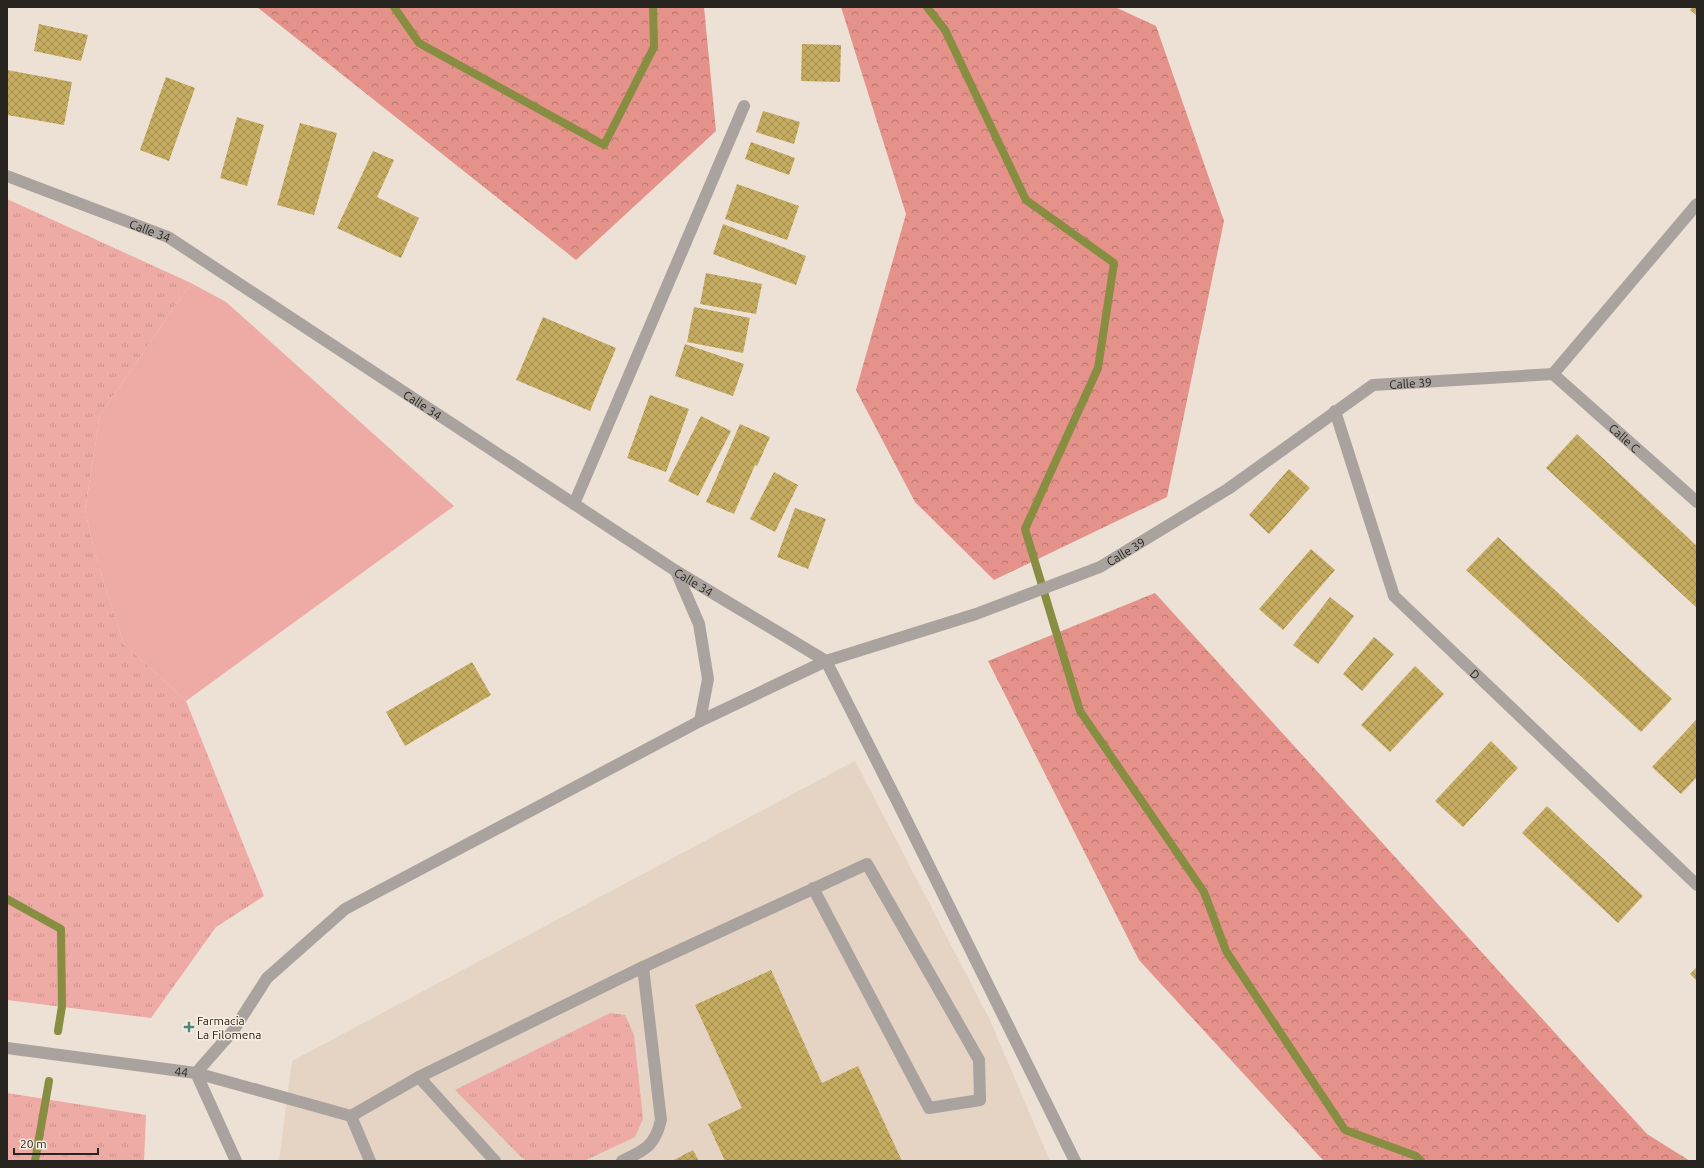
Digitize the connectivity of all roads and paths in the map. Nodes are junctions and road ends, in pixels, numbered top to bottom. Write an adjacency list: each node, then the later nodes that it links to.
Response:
1 (744, 106): 7 (street)
2 (7, 176): 7 (street, Calle 34)
3 (1697, 204): 4 (street)
4 (1553, 374): 5 (street, Calle 39); 6 (street, Calle C)
5 (1334, 411): 9 (street, Calle 39); 11 (street, D)
6 (1697, 502)
7 (574, 504): 8 (street, Calle 34)
8 (676, 571): 9 (street, Calle 34); 10 (street)
9 (826, 661): 10 (street, Calle 39); 22 (street)
10 (700, 721): 15 (street, Calle 39)
11 (1697, 885)
12 (813, 888): 12 (street); 13 (street)
13 (642, 967): 16 (street); 21 (street)
14 (7, 1048): 15 (street, 44)
15 (196, 1073): 17 (street, 44); 18 (street)
16 (419, 1077): 17 (street); 20 (street)
17 (351, 1116): 19 (street)
18 (236, 1161)
19 (370, 1161)
20 (495, 1161)
21 (622, 1161)
22 (1075, 1161)

